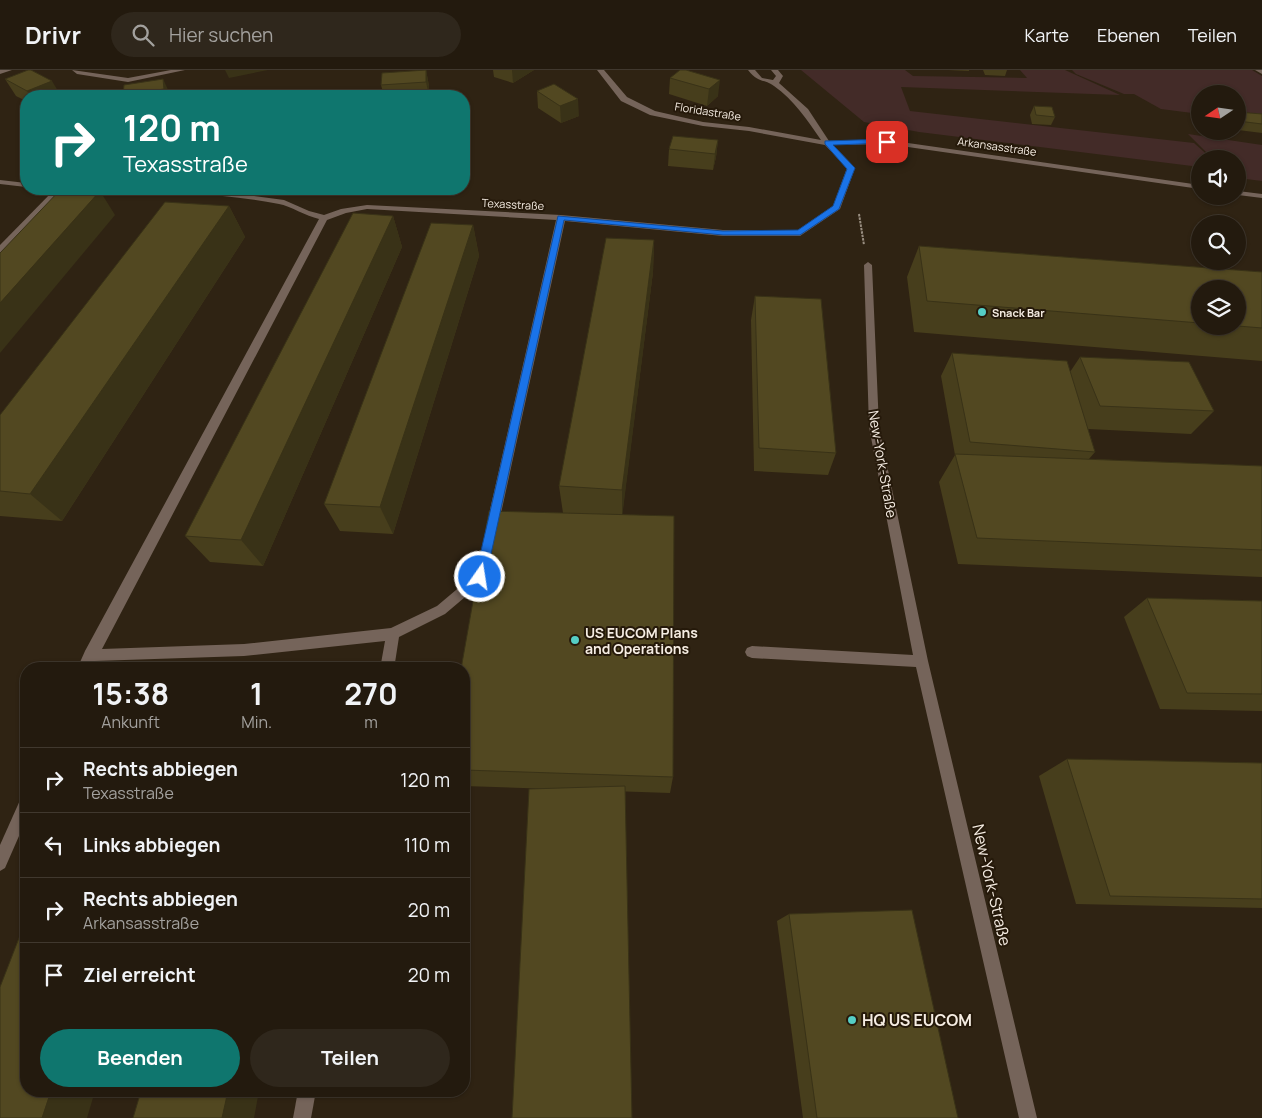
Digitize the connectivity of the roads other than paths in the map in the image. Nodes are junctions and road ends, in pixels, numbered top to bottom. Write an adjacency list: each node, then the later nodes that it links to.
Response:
1 (10, 70): 8 (street)
2 (75, 70): 3 (street)
3 (182, 70)
4 (600, 70): 11 (street, Floridastraße)
5 (751, 70): 10 (street)
6 (774, 70): 10 (street)
7 (1258, 70): 9 (street)
8 (0, 72)
9 (1262, 72)
10 (775, 83): 11 (street)
11 (827, 143): 14 (street, Arkansasstraße); 20 (street, Texasstraße)
12 (0, 182): 13 (street)
13 (20, 184)
14 (1191, 186)
15 (1246, 194): 18 (street)
16 (53, 195): 21 (street)
17 (231, 195): 19 (street)
18 (1262, 196)
19 (324, 218): 20 (street, Texasstraße); 27 (street)
20 (561, 218): 23 (street)
21 (0, 250)
22 (868, 266): 28 (street, New-York-Straße)
23 (489, 538)
24 (485, 558): 25 (street)
25 (393, 634): 27 (street); 30 (street)
26 (752, 652): 28 (street)
27 (90, 655): 29 (street)
28 (921, 661): 35 (street, New-York-Straße)
29 (87, 662)
30 (388, 662)
31 (20, 816): 32 (street)
32 (0, 863)
33 (306, 1097): 34 (street)
34 (302, 1118)
35 (1028, 1118)

